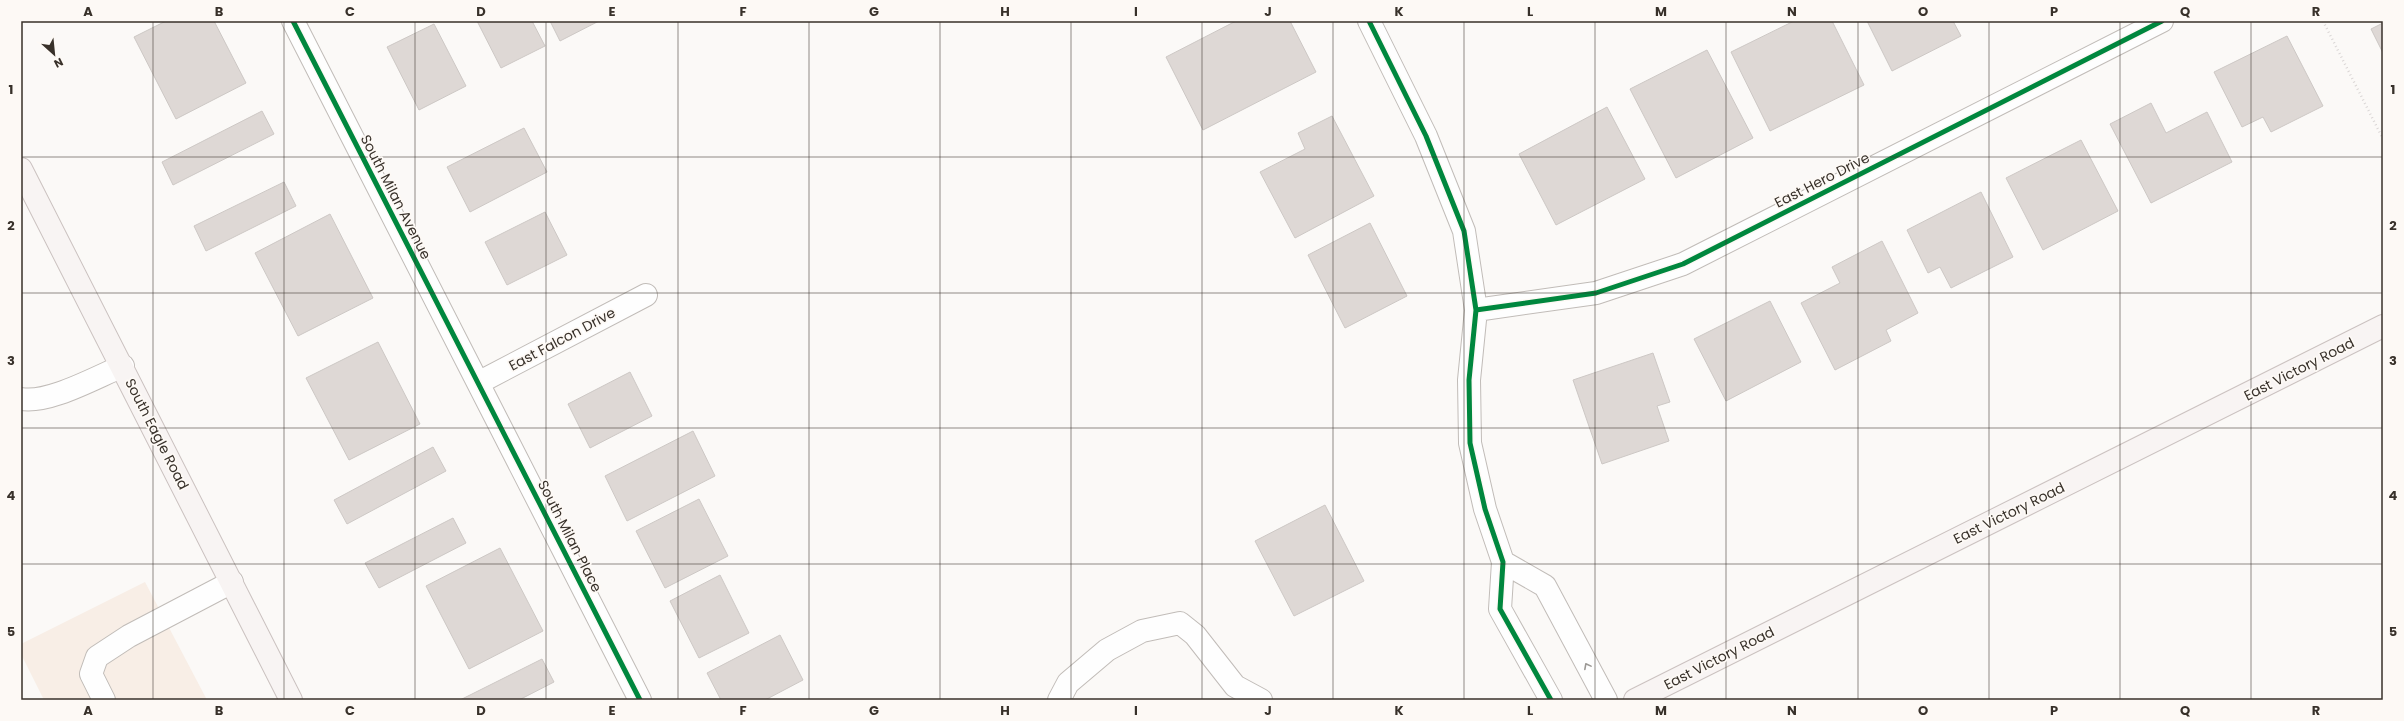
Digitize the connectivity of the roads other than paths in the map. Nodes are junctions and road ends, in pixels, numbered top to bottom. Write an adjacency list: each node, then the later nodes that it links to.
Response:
1 (293, 21): 9 (street, South Milan Avenue)
2 (1369, 21): 6 (street)
3 (2162, 21): 6 (street, East Hero Drive)
4 (21, 169): 8 (main road, South Eagle Road)
5 (646, 295): 9 (street, East Falcon Drive)
6 (1476, 310): 11 (street)
7 (2383, 326): 20 (main road, East Victory Road)
8 (123, 366): 10 (street); 12 (main road, South Eagle Road)
9 (478, 384): 15 (street, South Milan Place)
10 (21, 399)
11 (1503, 562): 18 (street); 19 (street, one-way to 11)
12 (232, 582): 13 (street); 14 (main road, South Eagle Road)
13 (104, 700)
14 (291, 700)
15 (640, 700)
16 (1059, 700): 17 (street)
17 (1261, 700)
18 (1551, 700)
19 (1606, 700)
20 (1635, 700)

